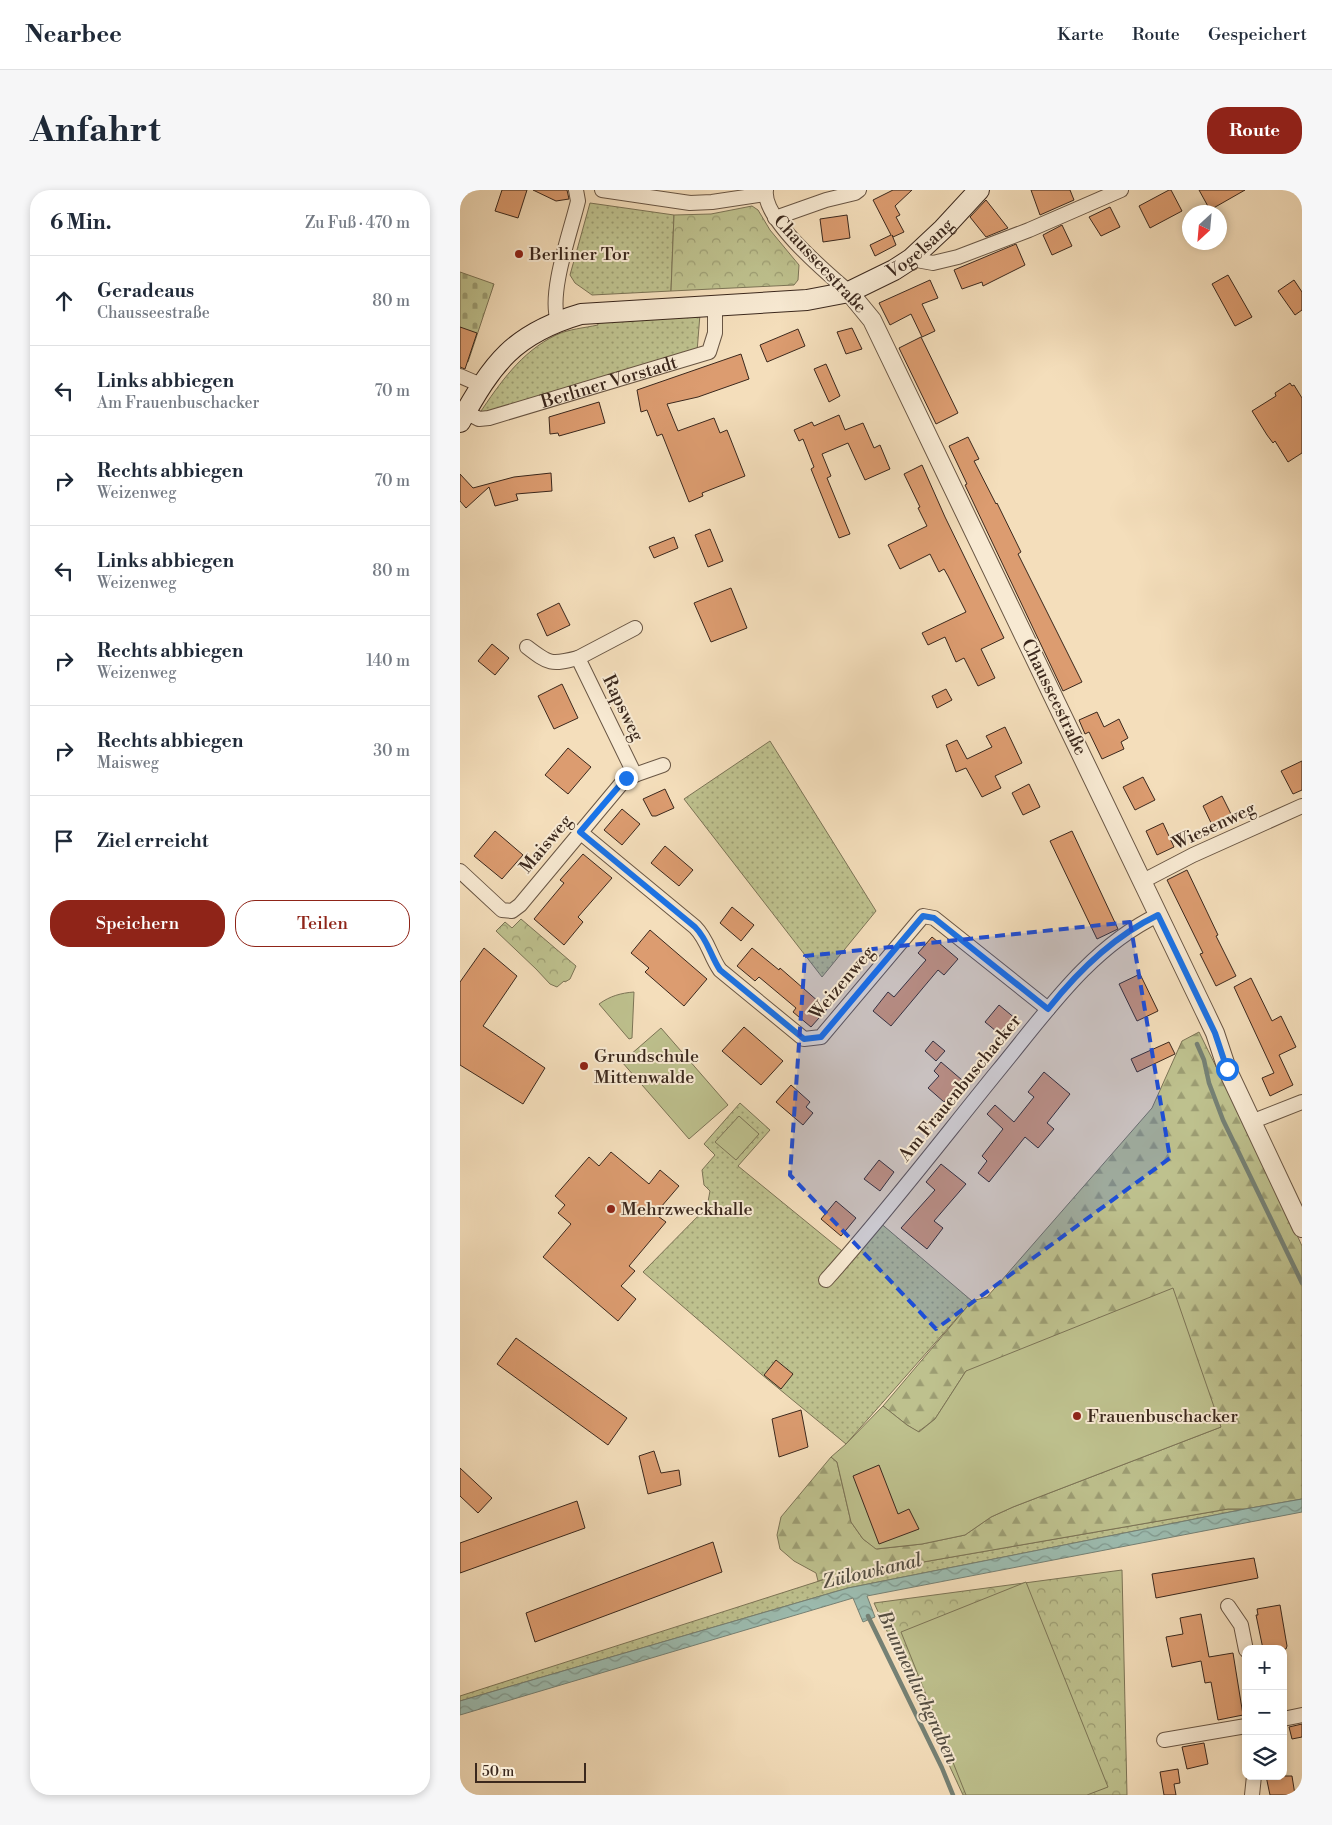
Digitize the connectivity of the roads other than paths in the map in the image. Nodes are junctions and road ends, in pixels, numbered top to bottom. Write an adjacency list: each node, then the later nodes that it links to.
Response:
1 (576, 190): 11 (street)
2 (602, 190): 6 (street)
3 (860, 190): 7 (street)
4 (979, 190): 8 (main road, Vogelsang)
5 (1121, 190): 8 (street)
6 (766, 192): 7 (street, Chausseestraße)
7 (775, 218): 9 (street, Chausseestraße)
8 (911, 259): 9 (main road, Vogelsang)
9 (850, 292): 10 (main road, Berliner Vorstadt); 23 (street, Chausseestraße)
10 (716, 306): 11 (main road, Berliner Vorstadt); 14 (street, Berliner Vorstadt)
11 (558, 321): 13 (main road, Berliner Vorstadt)
12 (460, 376): 13 (street)
13 (481, 385): 14 (main road, Berliner Vorstadt)
14 (463, 417)
15 (635, 628): 17 (street)
16 (527, 647): 17 (street)
17 (578, 658): 19 (street, Rapsweg)
18 (663, 765): 19 (street, Maisweg)
19 (635, 775): 21 (street, Maisweg)
20 (1302, 806): 23 (street, Wiesenweg)
21 (580, 832): 22 (street, Maisweg); 25 (street, Weizenweg)
22 (460, 871)
23 (1143, 881): 24 (street, Chausseestraße)
24 (1158, 915): 25 (street, Am Frauenbuschacker); 27 (street, Chausseestraße)
25 (1048, 1009): 29 (street, Am Frauenbuschacker)
26 (1302, 1102): 27 (street)
27 (1251, 1122): 28 (street, Chausseestraße)
28 (1302, 1228)
29 (826, 1280)
30 (1228, 1606): 31 (street)
31 (1245, 1645)
32 (1302, 1715): 33 (street)
33 (1287, 1718)
34 (1242, 1727): 35 (street)
35 (1164, 1740)
36 (1254, 1780): 37 (street)
37 (1252, 1795)

